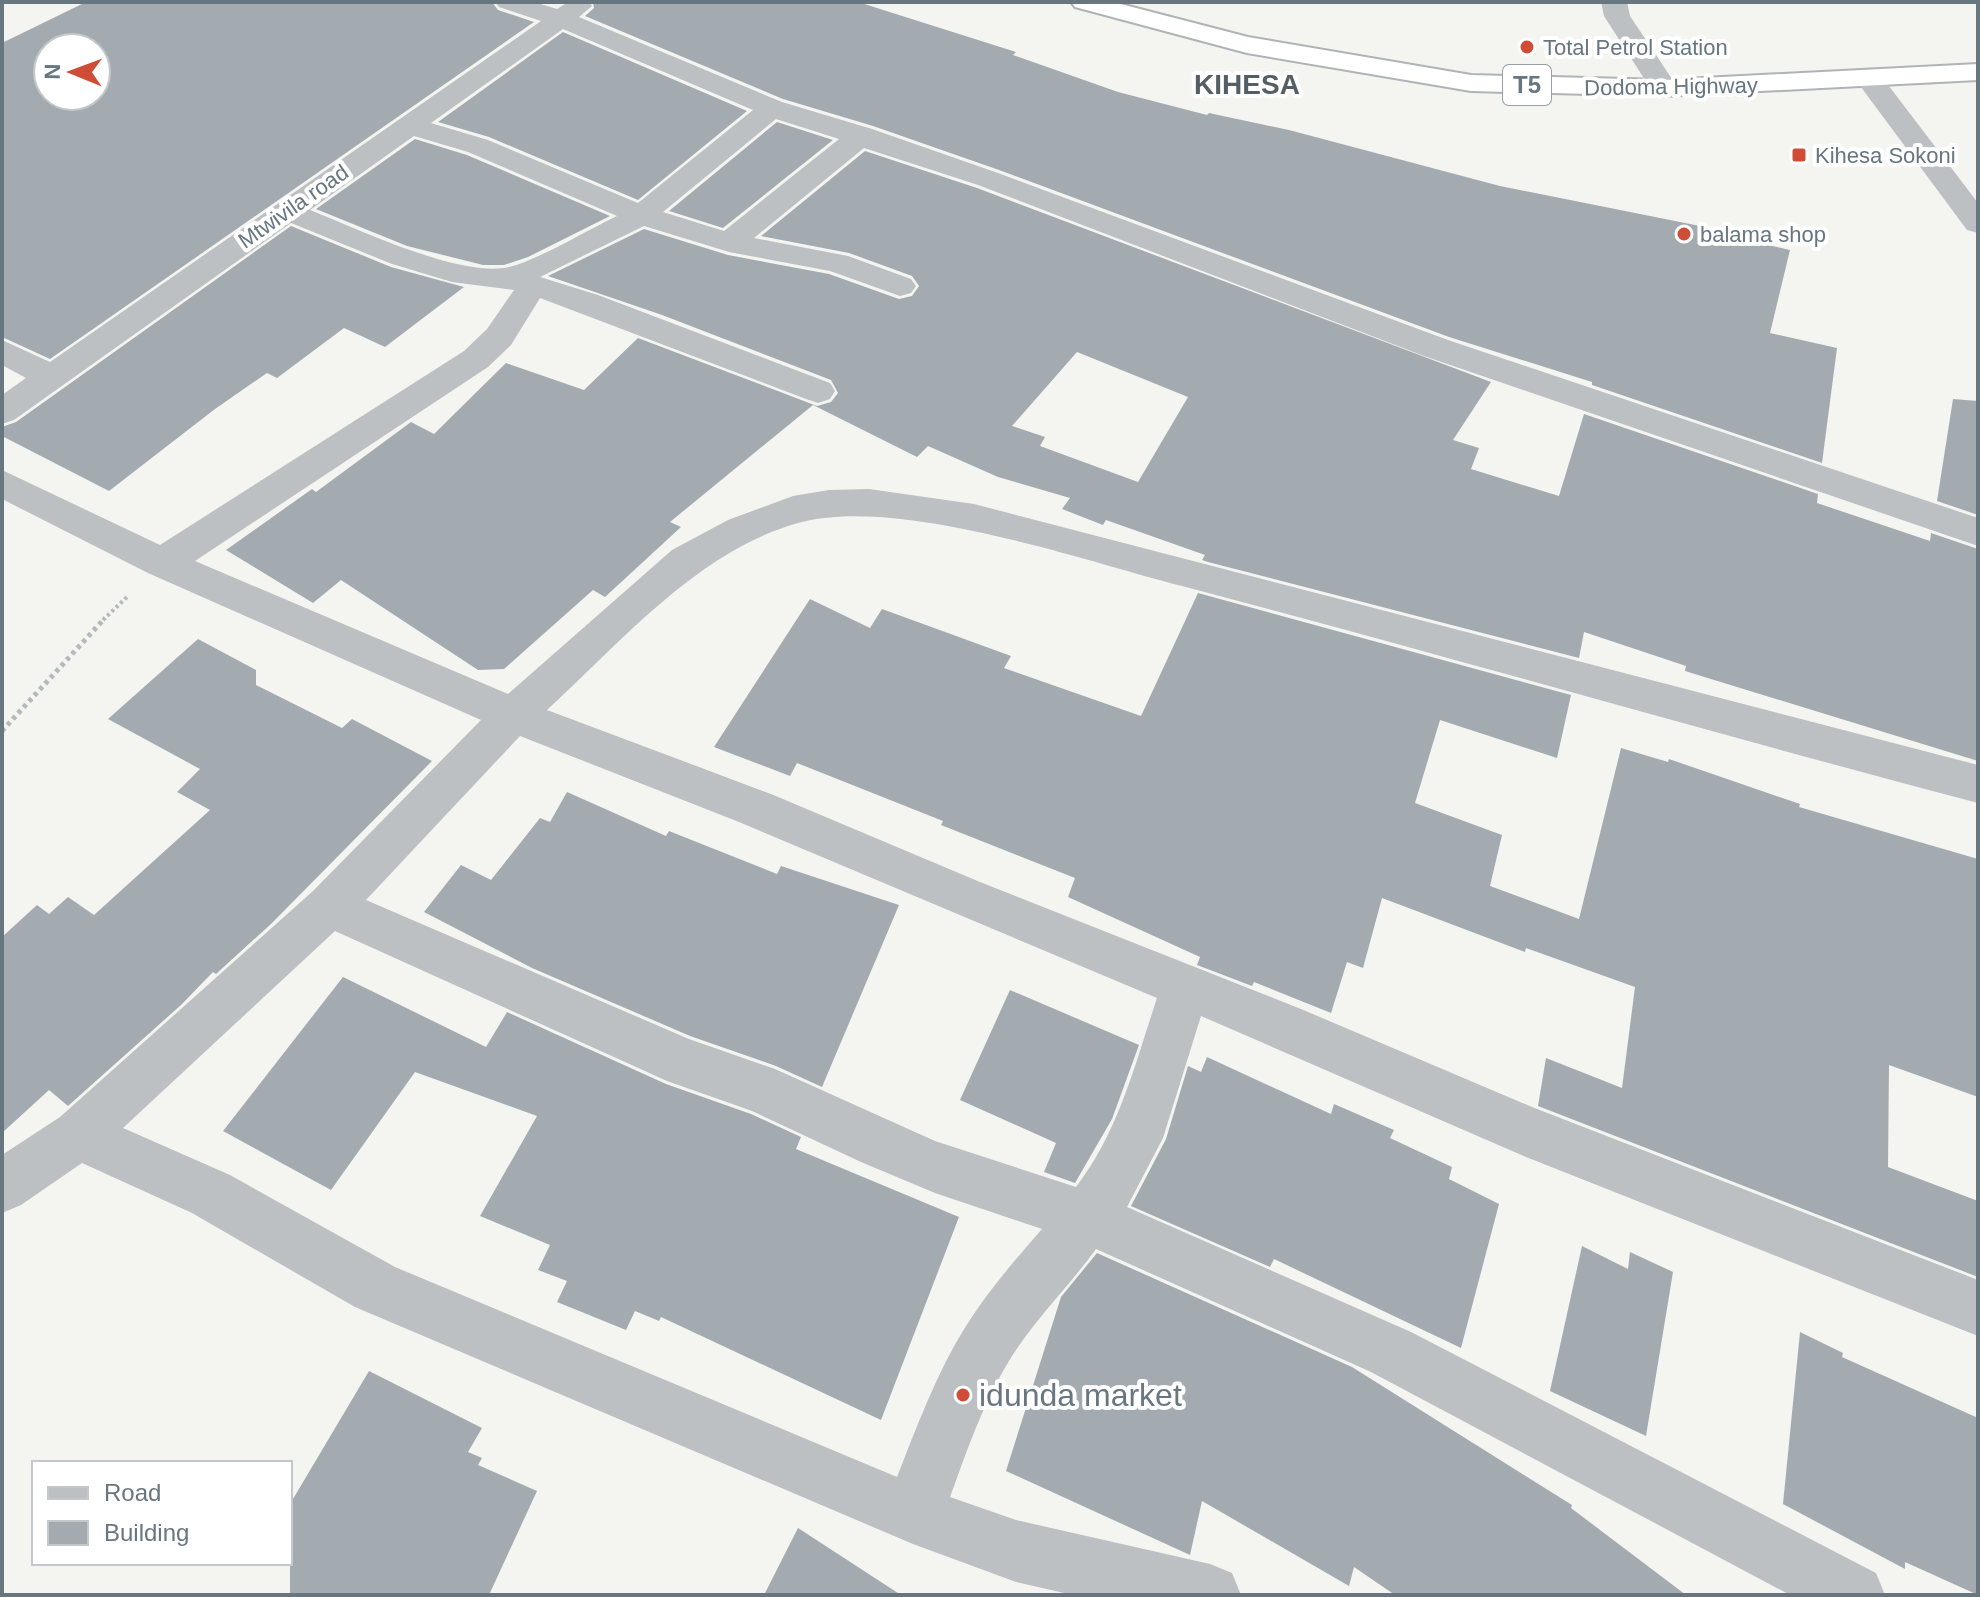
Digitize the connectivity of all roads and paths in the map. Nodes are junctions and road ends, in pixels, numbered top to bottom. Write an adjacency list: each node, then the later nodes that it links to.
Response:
1 (508, 2): 4 (street)
2 (1084, 2): 7 (highway, Dodoma Highway / T5)
3 (1614, 2): 7 (street)
4 (573, 10): 8 (street); 9 (street, Mtwivila road)
5 (1978, 72): 6 (highway, Dodoma Highway / T5)
6 (1869, 79): 7 (highway, Dodoma Highway / T5); 13 (street)
7 (1664, 88)
8 (772, 108): 10 (street); 12 (street)
9 (408, 125): 11 (street, Mtwivila road); 12 (street)
10 (862, 135): 14 (street); 22 (street)
11 (286, 211): 15 (street); 18 (street, Mtwivila road)
12 (641, 215): 14 (street); 15 (street)
13 (1978, 224)
14 (729, 243): 16 (street)
15 (521, 282): 19 (street); 23 (street)
16 (900, 286)
17 (2, 351): 18 (street)
18 (51, 377): 20 (street, Mtwivila road)
19 (818, 391)
20 (2, 412)
21 (2, 483): 23 (street)
22 (1978, 532)
23 (162, 563): 24 (street); 25 (path)
24 (513, 715): 26 (street); 27 (street); 28 (street)
25 (2, 731)
26 (1978, 784)
27 (329, 906): 29 (street); 31 (street)
28 (1185, 988): 31 (street); 32 (street)
29 (78, 1135): 30 (street); 33 (street)
30 (2, 1186)
31 (1086, 1217): 33 (street); 35 (street)
32 (1978, 1308)
33 (913, 1514): 34 (street)
34 (1210, 1595)
35 (1854, 1595)

